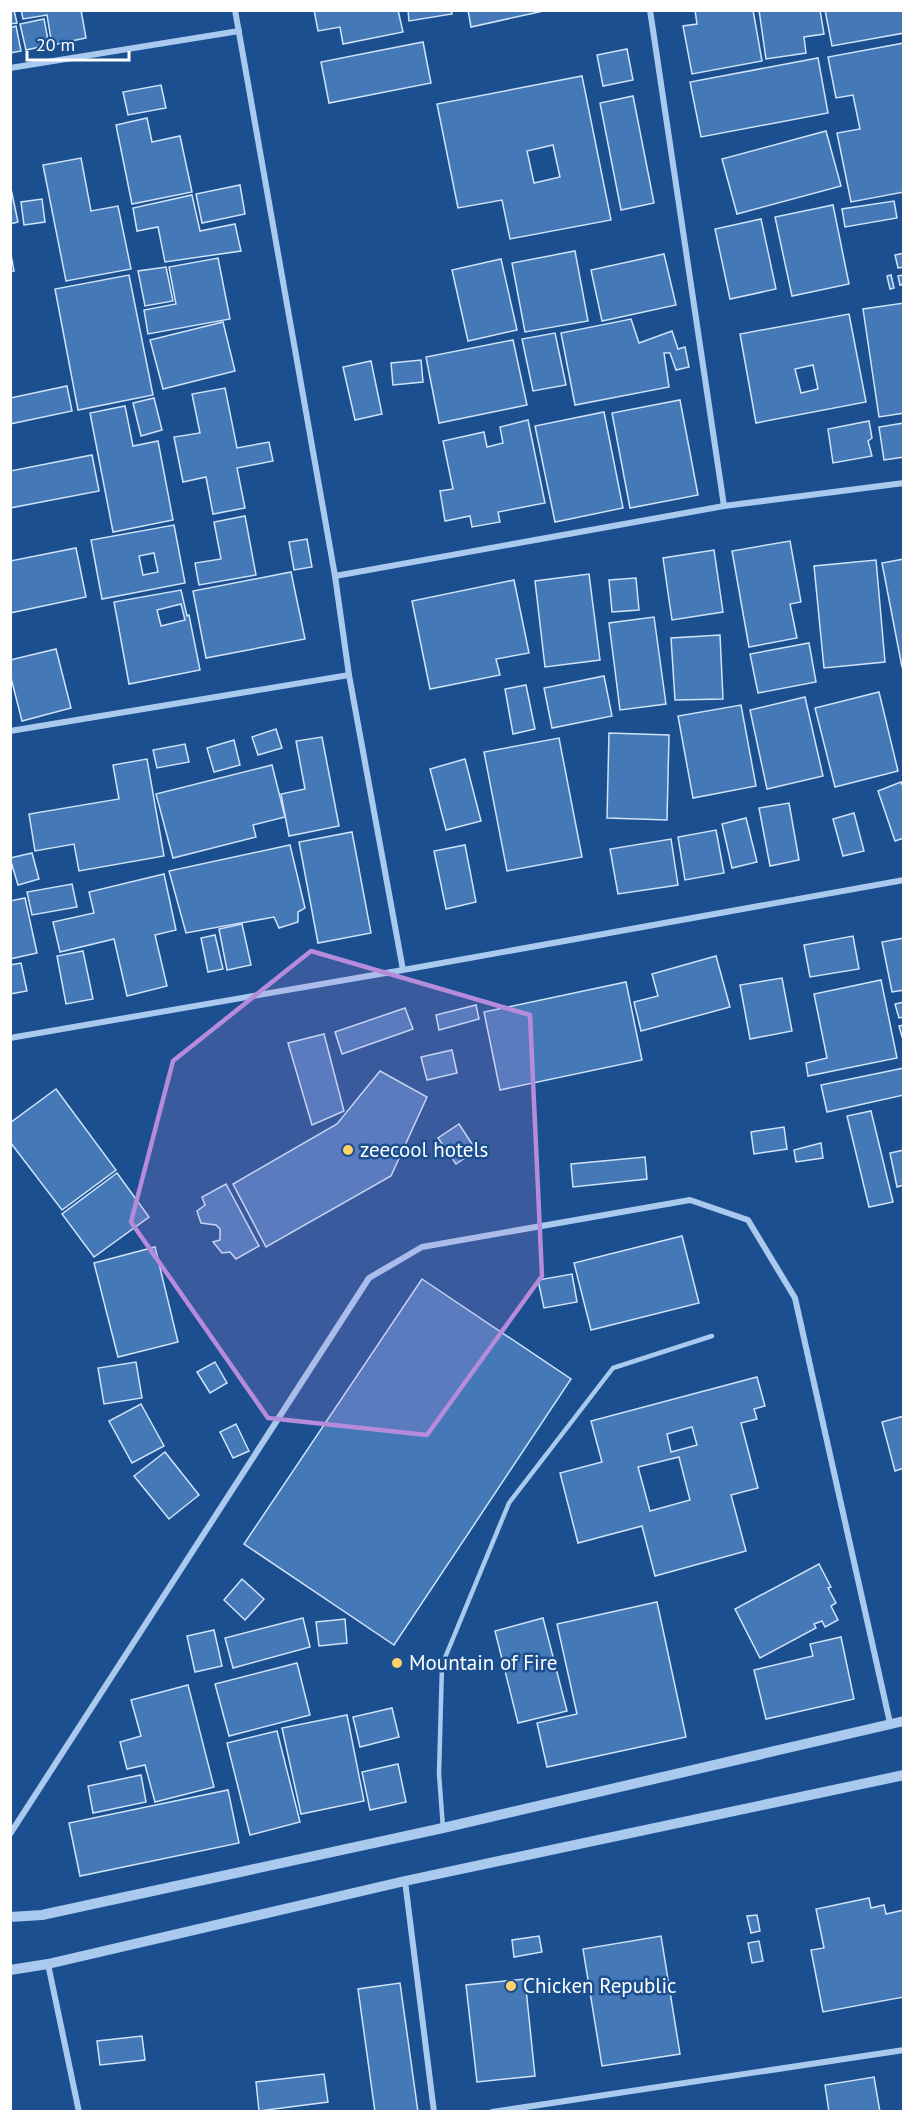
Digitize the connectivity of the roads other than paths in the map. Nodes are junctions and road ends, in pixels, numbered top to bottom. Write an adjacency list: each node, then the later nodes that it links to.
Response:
1 (235, 10): 3 (street)
2 (650, 10): 6 (street)
3 (238, 31): 4 (street); 7 (street)
4 (10, 68)
5 (903, 483): 6 (street)
6 (724, 506): 7 (street)
7 (335, 576): 8 (street)
8 (349, 675): 9 (street); 11 (street)
9 (10, 731)
10 (903, 880): 11 (street)
11 (403, 970): 12 (street)
12 (10, 1038)
13 (712, 1336): 17 (lane)
14 (903, 1721): 15 (street)
15 (890, 1724): 17 (street); 18 (street)
16 (903, 1775): 19 (street)
17 (443, 1828): 20 (street)
18 (10, 1834)
19 (405, 1881): 21 (street); 25 (street)
20 (10, 1917)
21 (48, 1964): 22 (street); 24 (street)
22 (10, 1970)
23 (903, 2050): 26 (street)
24 (79, 2112)
25 (434, 2112)
26 (492, 2112)

